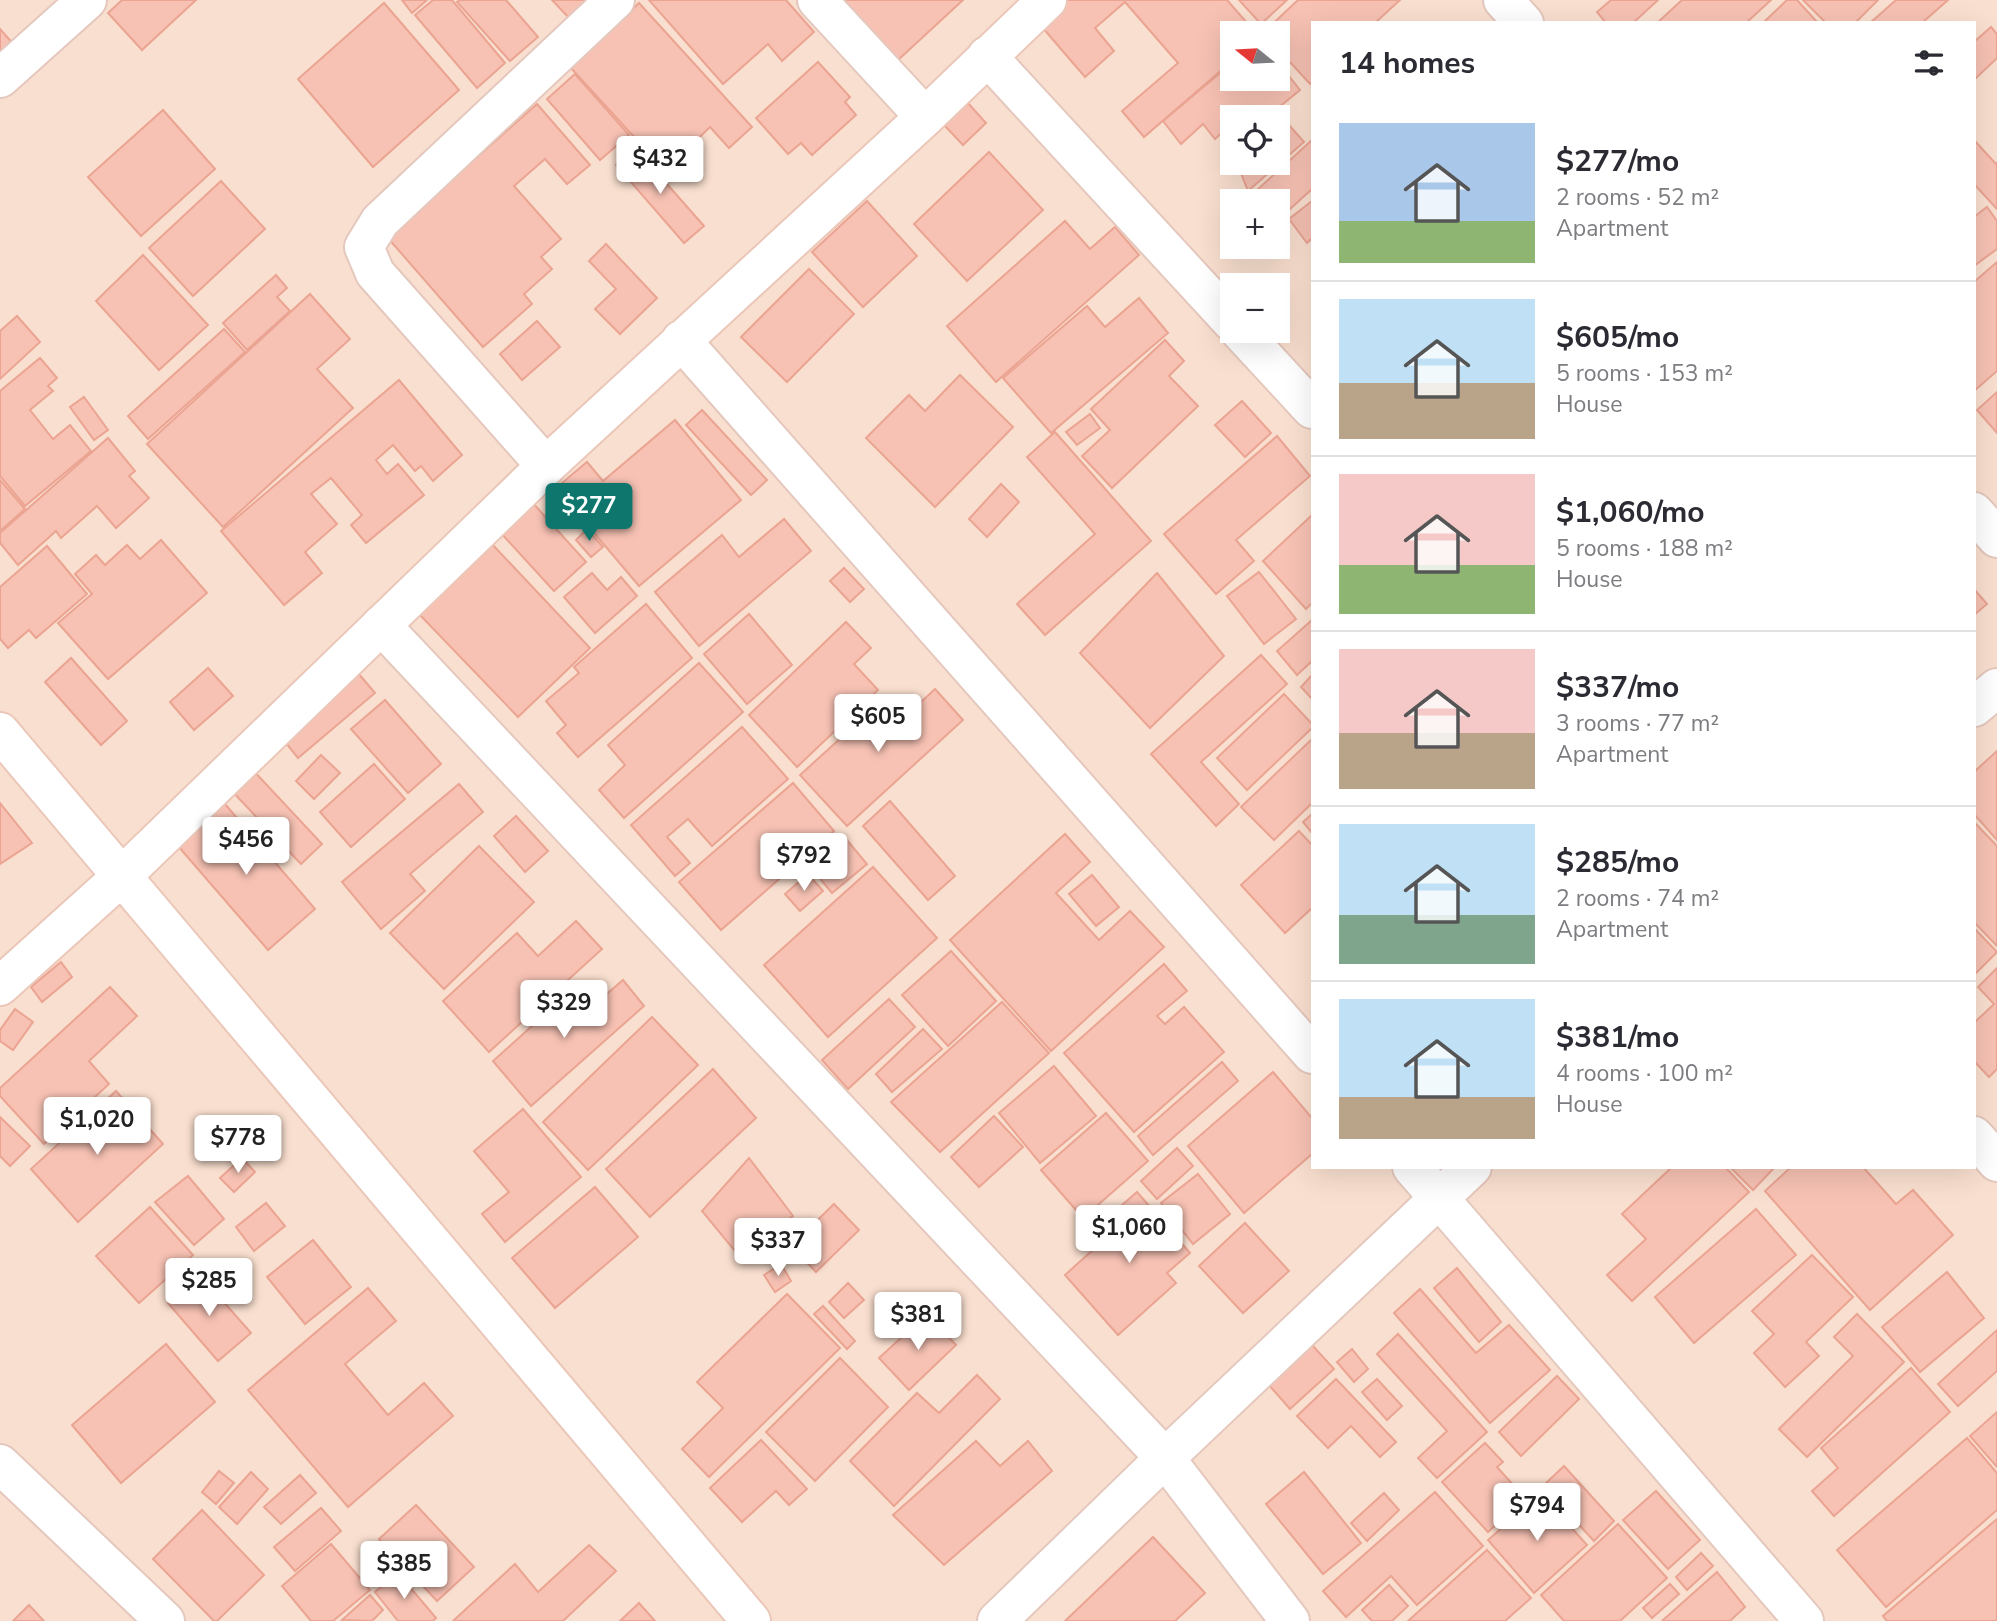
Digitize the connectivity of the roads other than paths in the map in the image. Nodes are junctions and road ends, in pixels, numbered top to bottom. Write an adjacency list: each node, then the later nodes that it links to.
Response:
1 (87, 0): 8 (street)
2 (615, 0): 14 (street)
3 (817, 0): 9 (street)
4 (1047, 0): 7 (street)
5 (1503, 0): 6 (street)
6 (1522, 21)
7 (987, 57): 9 (street); 10 (street)
8 (0, 78)
9 (925, 117): 11 (street)
10 (1220, 309)
11 (681, 340): 14 (street); 23 (street)
12 (1251, 343): 13 (street)
13 (1311, 408)
14 (546, 467): 17 (street)
15 (1976, 514): 16 (street)
16 (1997, 538)
17 (381, 625): 21 (street); 29 (street)
18 (1997, 688): 19 (street)
19 (1976, 704)
20 (0, 732): 21 (street)
21 (122, 876): 22 (street); 32 (street)
22 (0, 986)
23 (1311, 1053)
24 (1976, 1138): 25 (street)
25 (1997, 1162)
26 (1414, 1169): 28 (street)
27 (1470, 1169): 28 (street)
28 (1440, 1199): 29 (street); 35 (street)
29 (1165, 1458): 33 (street); 34 (street)
30 (0, 1464): 31 (street)
31 (165, 1621)
32 (751, 1621)
33 (997, 1621)
34 (1290, 1621)
35 (1804, 1621)

